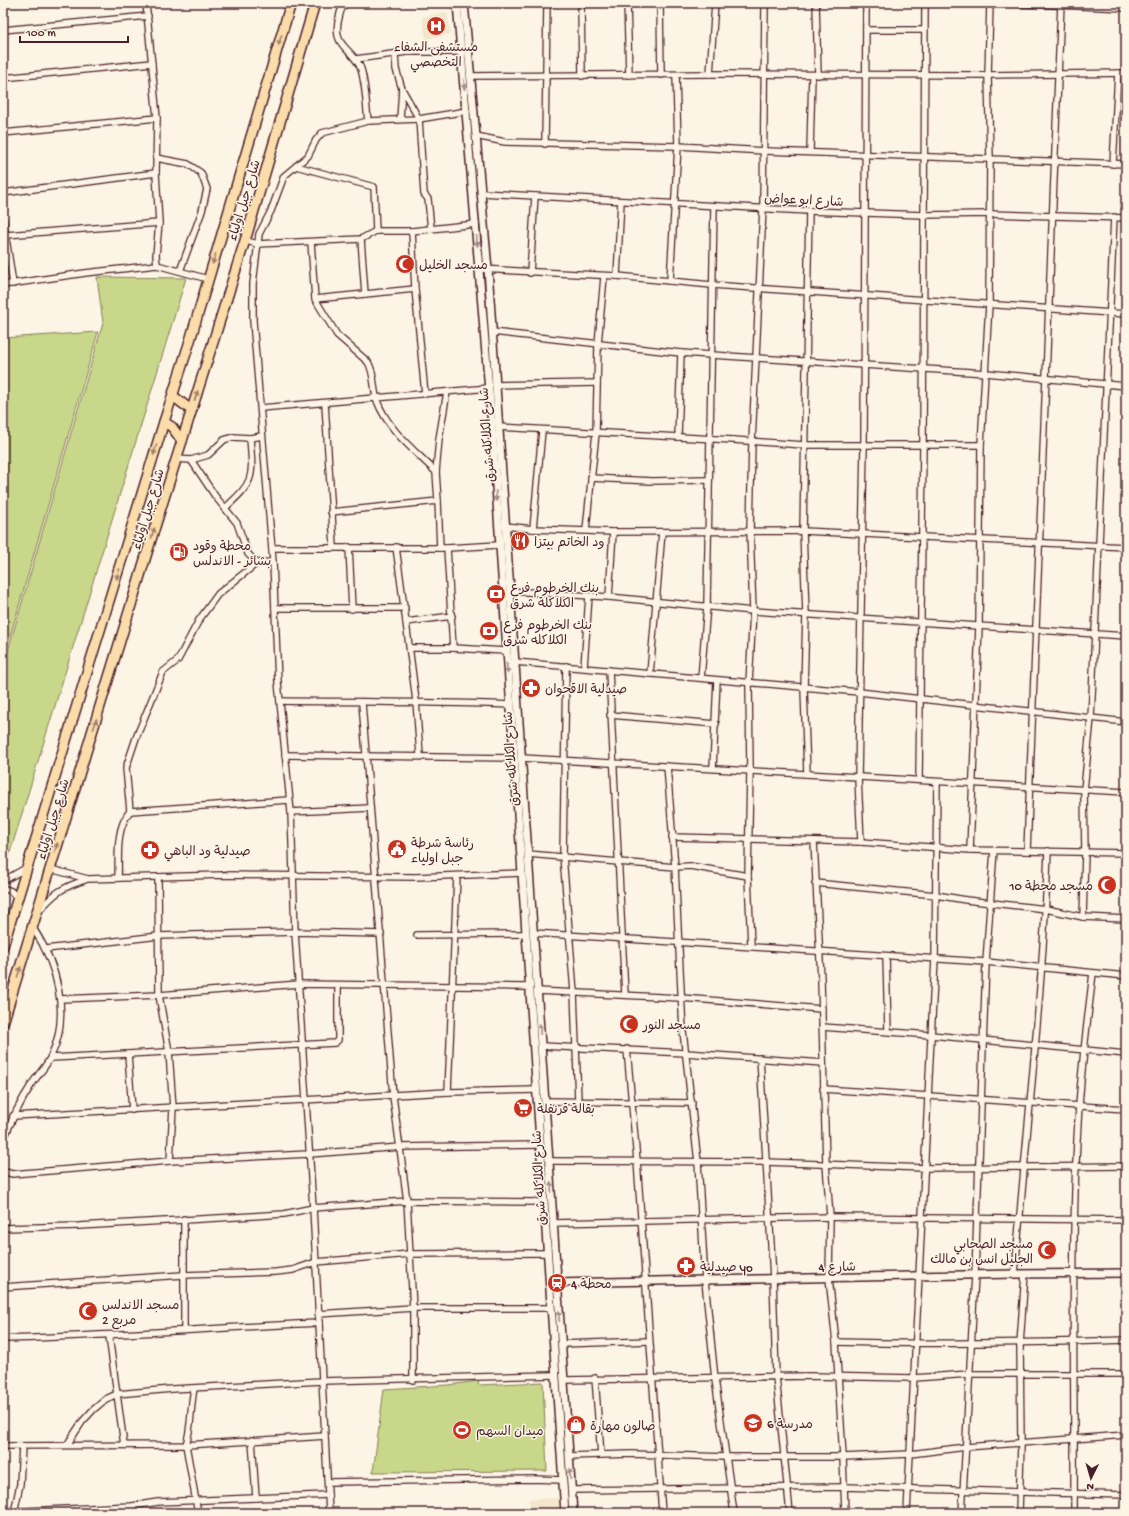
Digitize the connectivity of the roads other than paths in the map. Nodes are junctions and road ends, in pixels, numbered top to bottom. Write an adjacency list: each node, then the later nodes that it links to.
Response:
1 (146, 3): 20 (street)
2 (291, 3): 97 (highway, شارع جبل اولياء, one-way to 97)
3 (315, 3): 87 (highway, شارع جبل اولياء)
4 (346, 3): 26 (street)
5 (457, 3): 24 (street, شارع الكلاكله شرق)
6 (464, 3): 41 (street, شارع الكلاكله شرق)
7 (547, 3): 32 (street)
8 (581, 3): 42 (street)
9 (627, 3): 33 (street)
10 (660, 3): 34 (street)
11 (715, 3): 30 (street)
12 (766, 3): 36 (street)
13 (816, 3): 37 (street)
14 (866, 3): 22 (street)
15 (925, 3): 23 (street)
16 (990, 3): 40 (street)
17 (1005, 3): 18 (street)
18 (1061, 4): 19 (street); 31 (street)
19 (1126, 8)
20 (148, 16): 21 (street); 27 (street)
21 (3, 30)
22 (866, 30): 23 (street); 38 (street)
23 (924, 30): 39 (street)
24 (462, 52): 25 (street); 45 (street, شارع الكلاكله شرق, one-way to 45)
25 (395, 54): 26 (street); 44 (street)
26 (356, 59): 49 (street)
27 (152, 63): 43 (street); 46 (street)
28 (1126, 72): 29 (street)
29 (1118, 73): 31 (street); 61 (street)
30 (710, 74): 35 (street); 36 (street)
31 (1059, 74): 40 (street); 60 (street)
32 (545, 75): 41 (street); 42 (street); 52 (street)
33 (629, 75): 34 (street); 42 (street)
34 (661, 75): 35 (street)
35 (676, 75): 53 (street)
36 (764, 75): 37 (street); 54 (street)
37 (815, 75): 38 (street); 55 (street)
38 (865, 75): 39 (street); 56 (street)
39 (924, 75): 40 (street); 57 (street)
40 (988, 75): 59 (street)
41 (470, 76): 51 (street, شارع الكلاكله شرق)
42 (582, 76)
43 (3, 78)
44 (402, 89): 47 (street); 48 (street)
45 (467, 111): 48 (street); 81 (street, شارع الكلاكله شرق)
46 (157, 118): 50 (street); 58 (street)
47 (400, 119): 48 (street); 49 (street)
48 (419, 119): 82 (street)
49 (368, 121): 63 (street)
50 (3, 133)
51 (476, 136): 52 (street); 66 (street, شارع الكلاكله شرق)
52 (545, 144): 53 (street)
53 (678, 146): 54 (street); 69 (street)
54 (765, 151): 55 (street); 71 (street)
55 (810, 151): 56 (street)
56 (866, 153): 57 (street); 73 (street)
57 (923, 156): 59 (street); 75 (street)
58 (156, 158): 64 (street); 93 (street)
59 (990, 159): 60 (street); 74 (street)
60 (1056, 162): 61 (street); 76 (street)
61 (1113, 164): 62 (street)
62 (1126, 164)
63 (296, 166): 83 (street); 89 (street)
64 (156, 173): 65 (street); 80 (street)
65 (3, 193)
66 (481, 193): 67 (street, شارع ابو عواض); 92 (street, شارع الكلاكله شرق)
67 (535, 196): 68 (street, شارع ابو عواض); 94 (street)
68 (622, 201): 69 (street, شارع ابو عواض); 95 (street)
69 (674, 204): 70 (street, شارع ابو عواض); 98 (street)
70 (714, 206): 71 (street, شارع ابو عواض); 101 (street)
71 (763, 208): 72 (street, شارع ابو عواض); 102 (street)
72 (808, 211): 73 (street, شارع ابو عواض); 104 (street)
73 (864, 212): 75 (street, شارع ابو عواض); 106 (street)
74 (988, 214): 75 (street, شارع ابو عواض); 76 (street, شارع ابو عواض); 109 (street)
75 (924, 215): 108 (street)
76 (1052, 216): 77 (street, شارع ابو عواض); 110 (street)
77 (1114, 217): 79 (street, شارع ابو عواض); 111 (street)
78 (3, 218): 85 (street)
79 (1126, 218)
80 (159, 223): 85 (street); 90 (street)
81 (476, 224): 82 (street); 91 (street, شارع الكلاكله شرق, one-way to 91)
82 (431, 229): 84 (street)
83 (376, 231): 84 (street); 86 (street)
84 (412, 231): 103 (street)
85 (6, 235): 99 (street)
86 (361, 239): 88 (street); 105 (street)
87 (244, 240): 89 (street); 133 (highway, شارع جبل اولياء, one-way to 87)
88 (311, 242): 89 (street); 107 (street)
89 (257, 244): 132 (street)
90 (157, 265): 93 (street); 99 (street)
91 (480, 268): 92 (street); 125 (street, شارع الكلاكله شرق)
92 (488, 269): 94 (street); 113 (street, شارع الكلاكله شرق)
93 (180, 271): 97 (street)
94 (530, 273): 96 (street)
95 (617, 276): 96 (street); 98 (street)
96 (604, 277): 114 (street)
97 (208, 279): 129 (highway, شارع جبل اولياء)
98 (670, 281): 101 (street)
99 (13, 284): 100 (street)
100 (3, 285)
101 (712, 285): 102 (street); 116 (street)
102 (759, 288): 104 (street); 117 (street)
103 (415, 289): 105 (street); 128 (street)
104 (808, 291): 106 (street); 118 (street)
105 (365, 294): 107 (street)
106 (864, 295): 108 (street); 119 (street)
107 (315, 299): 130 (street)
108 (924, 300): 109 (street); 120 (street)
109 (989, 304): 110 (street); 121 (street)
110 (1048, 307): 111 (street); 122 (street)
111 (1110, 312): 112 (street); 124 (street)
112 (1126, 314)
113 (492, 332): 114 (street); 125 (street, شارع الكلاكله شرق)
114 (598, 344): 115 (street); 123 (street)
115 (681, 353): 116 (street); 139 (street)
116 (711, 355): 117 (street); 141 (street)
117 (756, 359): 118 (street); 143 (street)
118 (806, 362): 119 (street); 144 (street)
119 (864, 366): 120 (street); 145 (street)
120 (922, 368): 121 (street); 147 (street)
121 (986, 373): 122 (street); 146 (street)
122 (1044, 377): 124 (street); 167 (street)
123 (597, 383): 125 (street); 137 (street)
124 (1105, 384): 126 (street); 169 (street)
125 (492, 386): 127 (street); 135 (street, شارع الكلاكله شرق); 168 (street, شارع الكلاكله شرق, one-way to 168)
126 (1126, 386)
127 (447, 392): 128 (street); 150 (street)
128 (425, 394): 130 (street)
129 (173, 396): 133 (highway); 134 (highway, شارع جبل اولياء)
130 (376, 399): 131 (street); 150 (street)
131 (325, 404): 132 (street); 155 (street)
132 (261, 408): 138 (street)
133 (191, 410): 142 (highway, شارع جبل اولياء)
134 (164, 422): 142 (highway); 256 (highway, شارع جبل اولياء, one-way to 256)
135 (498, 427): 136 (street); 156 (street, شارع الكلاكله شرق)
136 (542, 431): 137 (street); 157 (street)
137 (596, 433): 139 (street); 151 (street)
138 (262, 436): 140 (street); 174 (street)
139 (678, 436): 141 (street)
140 (250, 438): 149 (street); 154 (street)
141 (710, 438): 143 (street); 152 (street)
142 (182, 441): 148 (highway, شارع جبل اولياء)
143 (752, 442): 144 (street); 159 (street)
144 (804, 445): 145 (street); 160 (street)
145 (864, 445): 147 (street); 164 (street)
146 (981, 445): 147 (street); 166 (street)
147 (923, 446): 165 (street)
148 (176, 459): 149 (street); 258 (highway, شارع جبل اولياء, one-way to 148)
149 (191, 460): 154 (street)
150 (436, 472): 153 (street)
151 (591, 478): 152 (street); 158 (street)
152 (709, 480): 163 (street)
153 (438, 501): 155 (street); 175 (street)
154 (225, 508): 178 (street)
155 (331, 512): 170 (street)
156 (505, 526): 157 (street); 179 (street, شارع الكلاكله شرق)
157 (533, 529): 158 (street)
158 (586, 530): 161 (street)
159 (750, 531): 160 (street); 163 (street); 187 (street)
160 (803, 531): 164 (street); 188 (street)
161 (613, 532): 162 (street); 181 (street)
162 (662, 532): 163 (street); 182 (street)
163 (708, 532): 183 (street)
164 (862, 534): 165 (street); 190 (street)
165 (921, 537): 166 (street); 192 (street)
166 (980, 540): 167 (street); 193 (street)
167 (1040, 543): 169 (street); 194 (street)
168 (499, 545): 176 (street); 199 (street, شارع الكلاكله شرق)
169 (1098, 545): 173 (street); 195 (street)
170 (334, 547): 171 (street); 174 (street)
171 (349, 547): 172 (street); 186 (street)
172 (396, 547): 175 (street); 185 (street)
173 (1126, 547)
174 (272, 548): 177 (street)
175 (440, 548): 176 (street)
176 (447, 548): 189 (street)
177 (273, 562): 178 (street); 184 (street)
178 (257, 563): 240 (street)
179 (509, 591): 180 (street); 200 (street, شارع الكلاكله شرق)
180 (589, 596): 181 (street); 202 (street)
181 (609, 597): 182 (street)
182 (655, 602): 183 (street); 204 (street)
183 (707, 606): 187 (street); 205 (street)
184 (275, 608): 186 (street); 211 (street)
185 (405, 608): 186 (street); 191 (street)
186 (352, 609)
187 (753, 611): 188 (street); 207 (street)
188 (806, 614): 190 (street); 208 (street)
189 (452, 616): 191 (street); 198 (street)
190 (860, 618): 192 (street); 209 (street)
191 (406, 622): 197 (street)
192 (920, 622): 193 (street); 210 (street)
193 (979, 626): 194 (street); 215 (street)
194 (1036, 630): 195 (street); 216 (street)
195 (1095, 632): 196 (street); 218 (street)
196 (1126, 636)
197 (411, 648): 198 (street); 212 (street)
198 (453, 648): 199 (street)
199 (506, 651): 214 (street, شارع الكلاكله شرق, one-way to 214)
200 (515, 662): 201 (street); 224 (street, شارع الكلاكله شرق)
201 (566, 666): 202 (street); 225 (street)
202 (584, 667): 203 (street)
203 (609, 670): 204 (street); 217 (street)
204 (650, 674): 205 (street)
205 (701, 678): 206 (street)
206 (717, 680): 207 (street); 220 (street)
207 (749, 683): 208 (street); 229 (street)
208 (804, 688): 209 (street); 230 (street)
209 (859, 692): 210 (street); 231 (street)
210 (919, 699): 215 (street); 232 (street)
211 (280, 701): 213 (street); 221 (street)
212 (416, 701): 213 (street); 214 (street); 223 (street)
213 (362, 703): 222 (street)
214 (510, 705): 224 (street, شارع الكلاكله شرق)
215 (976, 705): 216 (street); 234 (street)
216 (1032, 712): 218 (street); 235 (street)
217 (610, 715): 220 (street); 226 (street)
218 (1091, 718): 219 (street); 236 (street)
219 (1126, 722)
220 (716, 724): 228 (street)
221 (285, 755): 222 (street); 238 (street)
222 (367, 755): 223 (street); 239 (street)
223 (420, 755): 224 (street)
224 (518, 758): 225 (street); 253 (street, شارع الكلاكله شرق); 259 (street, شارع الكلاكله شرق)
225 (564, 760): 226 (street); 254 (street)
226 (613, 764): 227 (street); 255 (street)
227 (667, 766): 228 (street); 242 (street)
228 (713, 768): 229 (street)
229 (750, 772): 230 (street); 243 (street)
230 (807, 774): 231 (street)
231 (858, 778): 232 (street); 245 (street)
232 (919, 780): 233 (street)
233 (937, 782): 234 (street); 246 (street)
234 (974, 784): 235 (street); 247 (street)
235 (1028, 786): 236 (street); 249 (street)
236 (1084, 790): 237 (street); 251 (street)
237 (1126, 792)
238 (289, 800): 240 (street); 241 (street)
239 (370, 808): 241 (street); 264 (street)
240 (130, 811): 265 (street)
241 (290, 812): 260 (street)
242 (672, 837): 243 (street); 257 (street)
243 (749, 838): 244 (street); 262 (street)
244 (814, 840): 245 (street); 268 (street)
245 (861, 842): 246 (street)
246 (936, 846): 247 (street); 270 (street)
247 (970, 850): 248 (street)
248 (994, 850): 249 (street); 272 (street)
249 (1027, 850): 250 (street)
250 (1048, 851): 251 (street); 273 (street)
251 (1085, 852): 252 (street); 275 (street)
252 (1126, 853)
253 (528, 854): 254 (street); 279 (street, شارع الكلاكله شرق)
254 (564, 856): 255 (street); 285 (street)
255 (617, 861): 257 (street); 286 (street)
256 (28, 866): 267 (street); 271 (highway, شارع جبل اولياء)
257 (675, 867): 262 (street); 287 (street)
258 (50, 869): 266 (street); 274 (highway, شارع جبل اولياء)
259 (521, 873): 261 (street); 282 (street, شارع الكلاكله شرق)
260 (294, 876): 263 (street); 264 (street); 278 (street)
261 (457, 876): 264 (street); 281 (street)
262 (748, 876): 289 (street)
263 (158, 877): 265 (street); 284 (street)
264 (376, 877): 280 (street)
265 (118, 878): 266 (street)
266 (88, 879): 274 (street)
267 (3, 881)
268 (815, 884): 270 (street); 291 (street)
269 (3, 888): 271 (street)
270 (936, 895): 272 (street); 293 (street)
271 (18, 899): 288 (highway, شارع جبل اولياء)
272 (991, 904): 273 (street); 294 (street)
273 (1046, 909): 275 (street); 295 (street)
274 (38, 913): 277 (highway, شارع جبل اولياء)
275 (1083, 917): 276 (street)
276 (1126, 919)
277 (33, 928): 290 (street); 310 (highway, شارع جبل اولياء, one-way to 277)
278 (295, 932): 280 (street); 284 (street); 298 (street)
279 (533, 933): 285 (street); 303 (street, شارع الكلاكله شرق)
280 (381, 934): 300 (street)
281 (455, 934): 282 (street); 283 (street); 301 (street)
282 (525, 934): 302 (street, شارع الكلاكله شرق)
283 (417, 935)
284 (158, 936): 290 (street); 305 (street)
285 (569, 936): 286 (street); 304 (street)
286 (622, 939): 287 (street); 306 (street)
287 (678, 942): 289 (street); 307 (street)
288 (3, 946)
289 (751, 946): 291 (street)
290 (46, 949): 308 (street)
291 (819, 951): 292 (street); 309 (street)
292 (886, 956): 293 (street); 312 (street)
293 (936, 959): 294 (street); 313 (street)
294 (986, 962): 295 (street); 314 (street)
295 (1041, 969): 296 (street); 317 (street)
296 (1093, 973): 297 (street); 320 (street)
297 (1126, 976)
298 (299, 984): 299 (street); 305 (street); 315 (street)
299 (338, 985): 300 (street); 315 (street)
300 (385, 986): 301 (street); 331 (street)
301 (452, 987): 302 (street); 330 (street)
302 (529, 987): 329 (street, شارع الكلاكله شرق)
303 (538, 991): 304 (street); 316 (street, شارع الكلاكله شرق, one-way to 303)
304 (574, 992): 306 (street); 318 (street)
305 (159, 995): 308 (street); 321 (street)
306 (625, 995): 307 (street)
307 (681, 998): 309 (street); 322 (street)
308 (60, 999): 325 (street)
309 (822, 1009): 311 (street)
310 (3, 1022)
311 (822, 1027): 312 (street); 327 (street)
312 (888, 1031): 313 (street)
313 (931, 1034): 314 (street); 332 (street)
314 (984, 1040): 317 (street); 334 (street)
315 (302, 1044): 321 (street); 333 (street)
316 (541, 1046): 318 (street); 335 (street, شارع الكلاكله شرق)
317 (1035, 1046): 320 (street); 339 (street)
318 (576, 1047): 319 (street); 336 (street)
319 (627, 1049): 322 (street); 337 (street)
320 (1084, 1050): 324 (street); 340 (street)
321 (169, 1052): 323 (street); 341 (street)
322 (686, 1053): 326 (street); 338 (street)
323 (128, 1054): 325 (street); 343 (street)
324 (1126, 1054)
325 (51, 1058): 344 (street)
326 (760, 1058): 327 (street); 353 (street)
327 (823, 1063): 328 (street)
328 (823, 1089): 332 (street); 354 (street)
329 (536, 1090): 330 (street); 346 (street, شارع الكلاكله شرق)
330 (448, 1092): 331 (street)
331 (393, 1096): 333 (street); 347 (street)
332 (928, 1096): 334 (street); 357 (street)
333 (305, 1099): 341 (street); 348 (street)
334 (981, 1100): 339 (street); 358 (street)
335 (545, 1101): 336 (street); 350 (street, شارع الكلاكله شرق)
336 (578, 1101): 337 (street)
337 (632, 1103): 338 (street); 351 (street)
338 (692, 1103): 352 (street)
339 (1029, 1103): 340 (street); 359 (street)
340 (1079, 1107): 342 (street); 356 (street)
341 (174, 1108): 343 (street); 349 (street)
342 (1126, 1109)
343 (132, 1110): 344 (street)
344 (13, 1116): 345 (street)
345 (3, 1141)
346 (540, 1145): 347 (street); 362 (street, شارع الكلاكله شرق)
347 (402, 1147): 348 (street); 361 (street)
348 (309, 1154): 349 (street); 363 (street)
349 (170, 1161): 360 (street)
350 (549, 1161): 351 (street); 374 (street, شارع الكلاكله شرق, one-way to 350)
351 (637, 1161): 352 (street); 373 (street)
352 (698, 1162): 353 (street); 371 (street)
353 (766, 1162): 354 (street); 366 (street)
354 (826, 1164): 357 (street); 364 (street)
355 (1126, 1166): 356 (street)
356 (1077, 1167): 359 (street); 370 (street)
357 (925, 1168): 358 (street); 365 (street)
358 (978, 1168): 359 (street); 369 (street)
359 (1025, 1168): 367 (street)
360 (3, 1171)
361 (407, 1201): 362 (street); 363 (street); 377 (street)
362 (543, 1202): 376 (street, شارع الكلاكله شرق)
363 (313, 1208): 368 (street); 378 (street)
364 (830, 1217): 365 (street); 366 (street); 387 (street)
365 (923, 1217): 369 (street); 385 (street)
366 (769, 1218): 371 (street); 386 (street)
367 (1019, 1218): 369 (street); 370 (street); 380 (street)
368 (184, 1219): 375 (street); 383 (street)
369 (976, 1219): 384 (street)
370 (1074, 1219): 372 (street); 379 (street)
371 (702, 1220): 373 (street); 388 (street)
372 (1126, 1220)
373 (641, 1221): 374 (street); 389 (street)
374 (553, 1224): 390 (street, شارع الكلاكله شرق)
375 (3, 1228)
376 (547, 1253): 377 (street); 391 (street, شارع الكلاكله شرق)
377 (410, 1254): 378 (street); 393 (street)
378 (316, 1262): 383 (street); 395 (street)
379 (1074, 1273): 381 (street, شارع 4); 382 (street, شارع 4); 404 (street)
380 (1015, 1274): 381 (street, شارع 4); 384 (street, شارع 4)
381 (1025, 1274): 407 (street)
382 (1126, 1274)
383 (183, 1275): 392 (street); 397 (street)
384 (975, 1275): 385 (street, شارع 4); 403 (street)
385 (920, 1276): 387 (street, شارع 4); 406 (street)
386 (773, 1278): 387 (street, شارع 4); 388 (street, شارع 4); 413 (street)
387 (829, 1278): 402 (street)
388 (705, 1281): 389 (street, شارع 4); 418 (street)
389 (646, 1282): 390 (street, شارع 4); 401 (street)
390 (557, 1283): 391 (street, شارع 4); 405 (street, شارع الكلاكله شرق, one-way to 390)
391 (549, 1284): 394 (street, شارع الكلاكله شرق)
392 (3, 1288)
393 (413, 1308): 394 (street); 395 (street); 419 (street)
394 (551, 1308): 412 (street, شارع الكلاكله شرق)
395 (318, 1314): 396 (street)
396 (319, 1323): 397 (street); 421 (street)
397 (184, 1329): 398 (street)
398 (109, 1336): 399 (street); 423 (street)
399 (3, 1339)
400 (1126, 1340): 404 (street)
401 (649, 1341): 405 (street); 416 (street)
402 (836, 1342): 406 (street); 414 (street)
403 (970, 1342): 406 (street); 407 (street); 408 (street)
404 (1073, 1342): 407 (street); 410 (street)
405 (561, 1344): 420 (street, شارع الكلاكله شرق)
406 (916, 1344): 417 (street)
407 (1020, 1344): 409 (street)
408 (969, 1374): 409 (street); 417 (street); 434 (street)
409 (1020, 1374): 410 (street); 428 (street)
410 (1073, 1374): 411 (street); 426 (street)
411 (1126, 1374)
412 (554, 1375): 419 (street); 442 (street, شارع الكلاكله شرق)
413 (776, 1377): 414 (street); 418 (street); 440 (street)
414 (838, 1377): 417 (street); 441 (street)
415 (595, 1378): 416 (street); 420 (street); 435 (street)
416 (651, 1378): 418 (street); 437 (street)
417 (914, 1378): 436 (street)
418 (715, 1379): 439 (street)
419 (414, 1380): 421 (street)
420 (564, 1380): 438 (street, شارع الكلاكله شرق)
421 (322, 1381): 422 (street); 425 (street)
422 (194, 1389): 423 (street); 430 (street)
423 (117, 1394): 429 (street); 433 (street)
424 (1126, 1435): 426 (street)
425 (325, 1436): 427 (street); 443 (street)
426 (1073, 1439): 428 (street); 452 (street)
427 (252, 1440): 430 (street); 455 (street)
428 (1022, 1443): 434 (street); 451 (street)
429 (124, 1445): 430 (street); 433 (street)
430 (186, 1445): 456 (street)
431 (3, 1446): 432 (street)
432 (22, 1446): 433 (street); 459 (street)
433 (67, 1446)
434 (966, 1447): 436 (street); 450 (street)
435 (601, 1454): 437 (street); 438 (street)
436 (910, 1454): 441 (street); 448 (street)
437 (657, 1455): 439 (street); 447 (street)
438 (569, 1456): 449 (street, شارع الكلاكله شرق, one-way to 438)
439 (726, 1457): 440 (street); 444 (street)
440 (784, 1458): 441 (street); 445 (street)
441 (844, 1458): 446 (street)
442 (562, 1480): 443 (street); 463 (street, شارع الكلاكله شرق)
443 (328, 1482): 453 (street)
444 (730, 1487): 445 (street); 447 (street); 466 (street)
445 (788, 1487): 446 (street); 467 (street)
446 (844, 1487): 448 (street); 468 (street)
447 (660, 1488): 449 (street); 465 (street)
448 (908, 1489): 450 (street); 469 (street)
449 (571, 1490): 464 (street, شارع الكلاكله شرق)
450 (962, 1490): 451 (street); 470 (street)
451 (1019, 1491): 452 (street); 471 (street)
452 (1074, 1493): 454 (street); 472 (street)
453 (328, 1495): 455 (street); 462 (street)
454 (1126, 1495)
455 (256, 1498): 456 (street)
456 (197, 1500): 457 (street); 461 (street)
457 (132, 1506): 459 (street); 460 (street)
458 (3, 1512): 459 (street)
459 (14, 1512)
460 (132, 1513)
461 (198, 1513)
462 (329, 1513)
463 (565, 1513)
464 (573, 1513)
465 (662, 1513)
466 (734, 1513)
467 (790, 1513)
468 (845, 1513)
469 (906, 1513)
470 (962, 1513)
471 (1019, 1513)
472 (1074, 1513)

